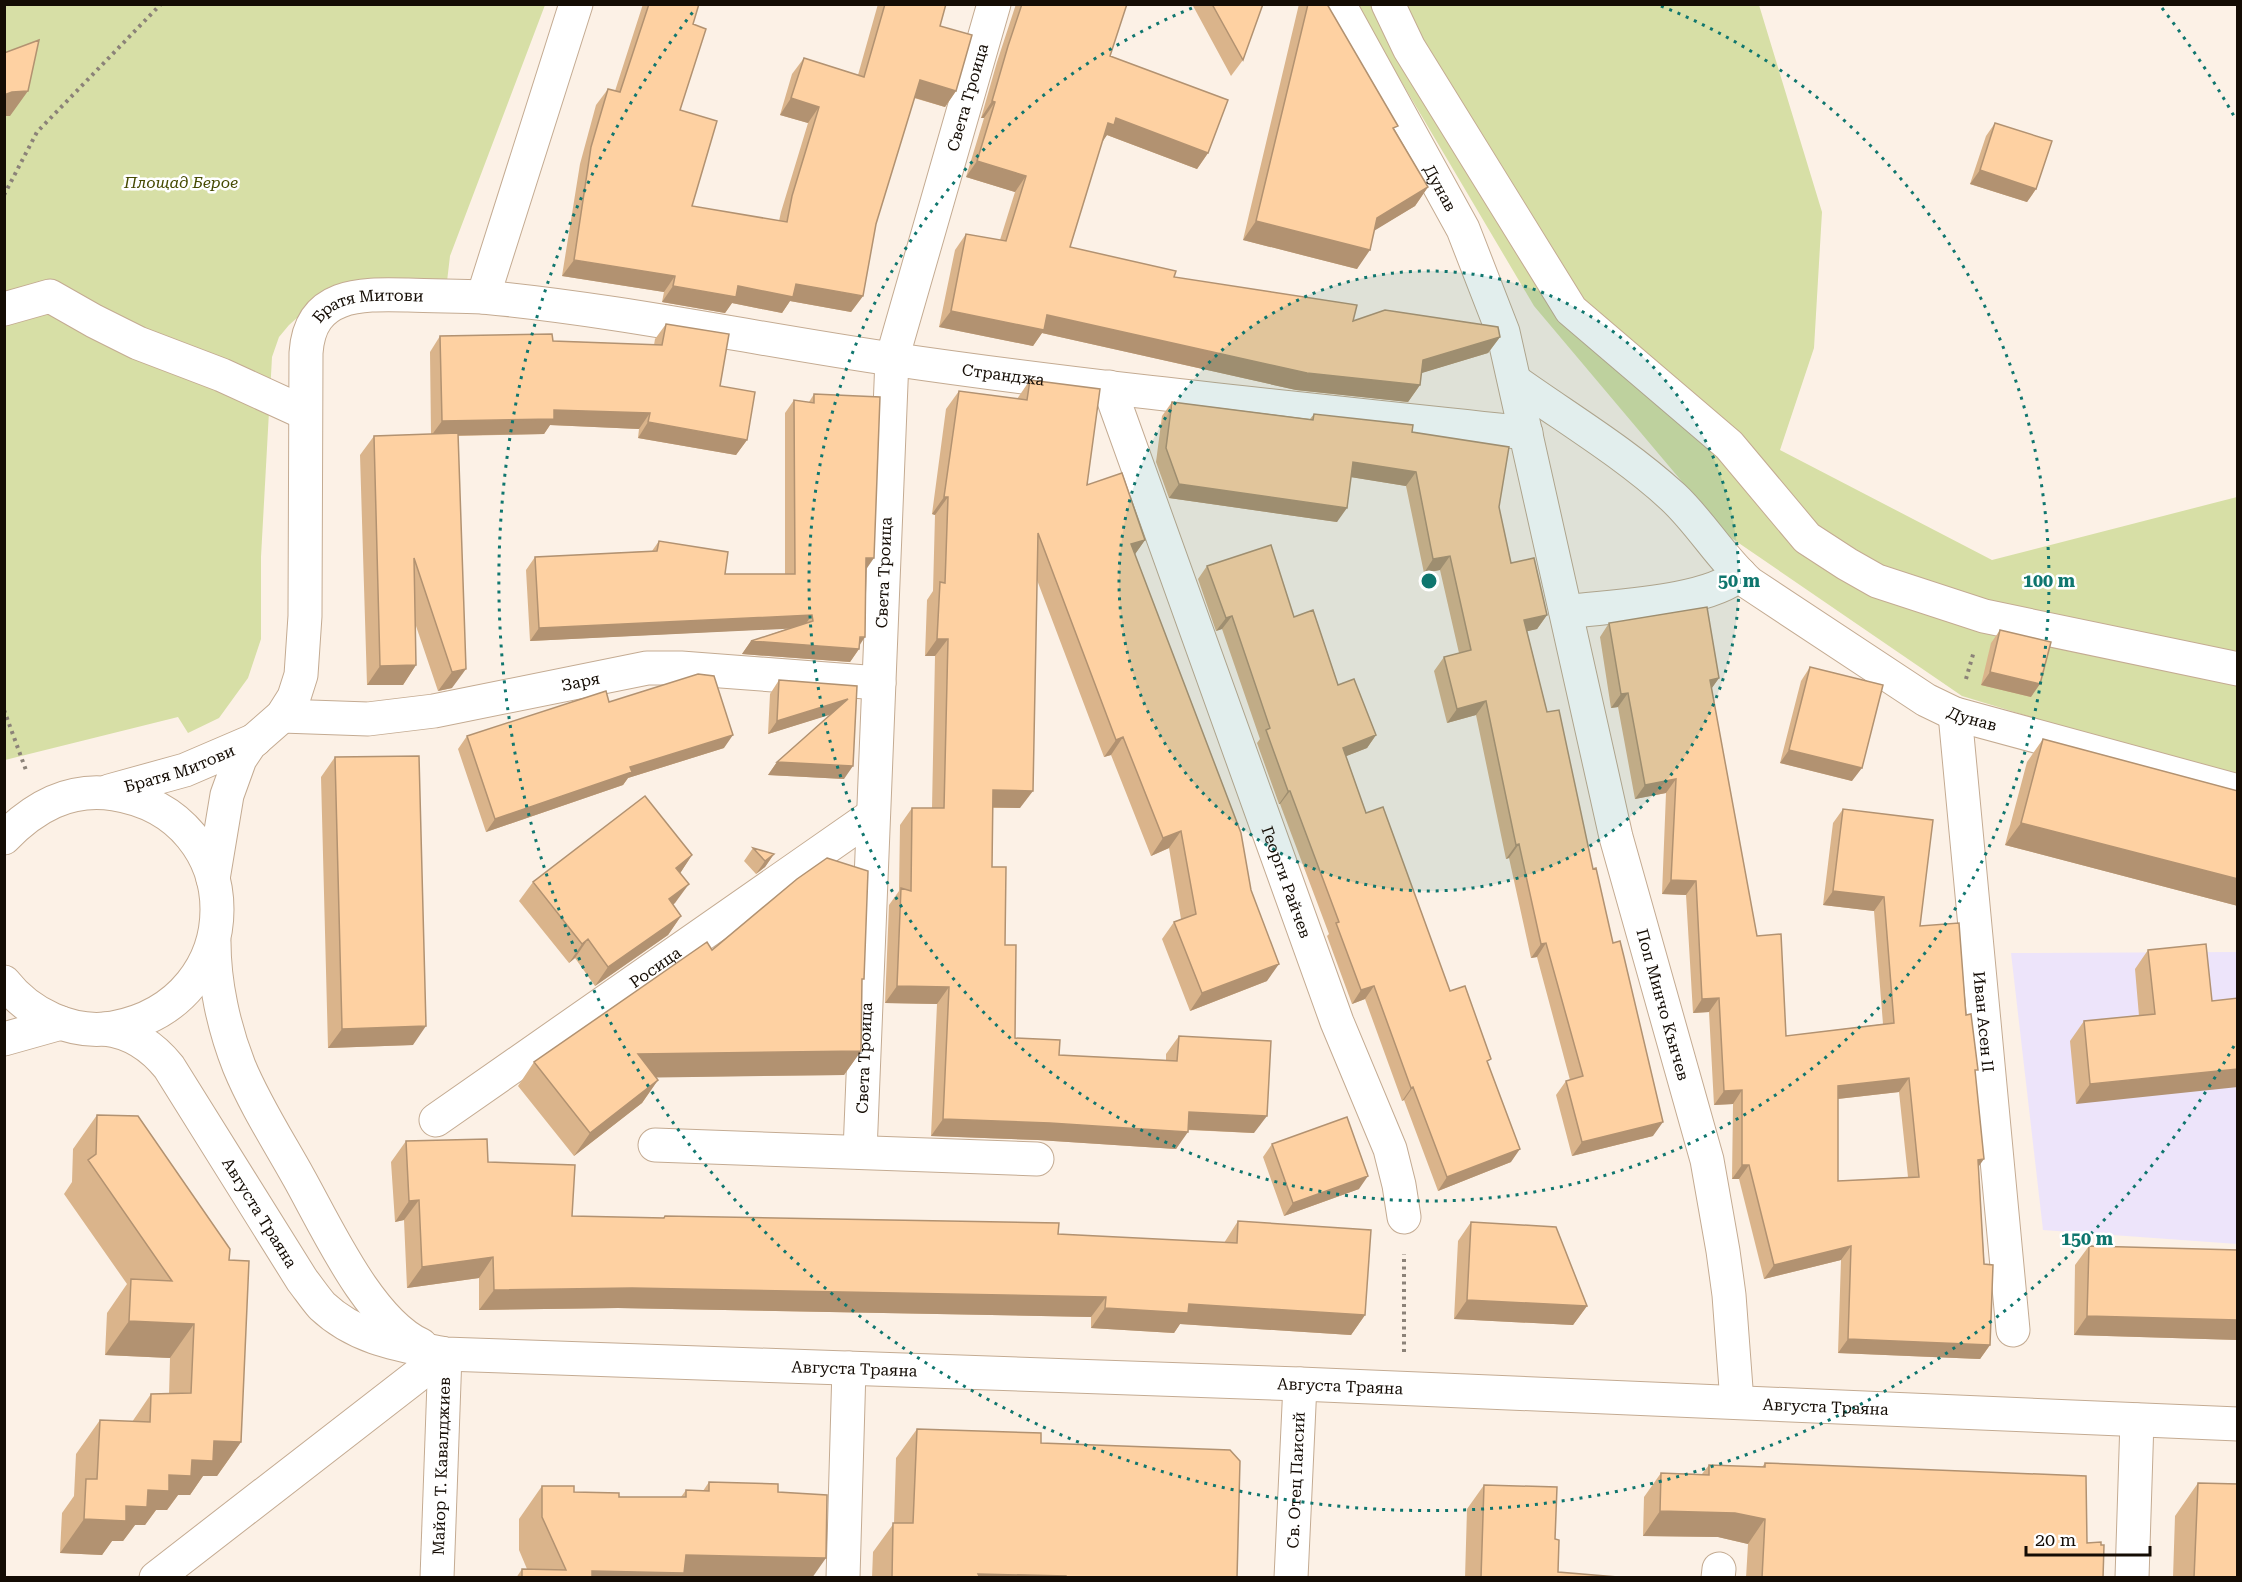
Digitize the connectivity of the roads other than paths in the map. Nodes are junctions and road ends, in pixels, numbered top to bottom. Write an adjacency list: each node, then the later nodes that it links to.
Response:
1 (576, 4): 5 (street)
2 (994, 4): 7 (street, Света Троица)
3 (1339, 4): 8 (street, Дунав)
4 (1388, 4): 14 (street)
5 (483, 297): 7 (street, Странджа); 10 (street, Братя Митови)
6 (4, 309): 10 (street)
7 (892, 359): 9 (street, Странджа); 15 (street, Света Троица)
8 (1516, 382): 11 (street, Дунав); 12 (street, Дунав)
9 (1109, 387): 11 (street, Странджа); 35 (street, Георги Райчев)
10 (305, 413): 17 (street, Братя Митови)
11 (1527, 433): 13 (street, Дунав)
12 (1740, 574): 13 (street); 16 (street, Дунав)
13 (1566, 612): 40 (street, Поп Минчо Кънчев)
14 (2238, 669)
15 (879, 683): 17 (street, Заря); 22 (street, Света Троица)
16 (1955, 714): 19 (street, Дунав); 36 (street, Иван Асен ІІ)
17 (282, 716): 18 (street, Братя Митови)
18 (255, 740): 20 (street, Братя Митови); 25 (street, Братя Митови)
19 (2238, 791)
20 (101, 792): 21 (street); 25 (street)
21 (40, 808): 23 (street); 24 (street)
22 (873, 815): 31 (street, Росица); 33 (street, Света Троица)
23 (4, 819)
24 (4, 838)
25 (213, 879): 26 (street)
26 (214, 941): 29 (street); 37 (street, Августа Траяна)
27 (4, 982): 28 (street)
28 (61, 1023): 29 (street); 30 (street)
29 (105, 1029): 37 (street, Августа Траяна)
30 (4, 1039)
31 (436, 1120)
32 (655, 1144): 33 (street)
33 (860, 1152): 34 (street)
34 (1037, 1159)
35 (1404, 1217)
36 (2013, 1330)
37 (445, 1354): 38 (street, Августа Траяна); 43 (street); 44 (street, Майор Т. Кавалджиев)
38 (849, 1368): 39 (street, Августа Траяна); 45 (street)
39 (1300, 1384): 40 (street, Августа Траяна); 46 (street, Св. Отец Паисий)
40 (1737, 1402): 41 (street, Августа Траяна)
41 (2137, 1420): 42 (street, Августа Траяна); 47 (street)
42 (2238, 1424)
43 (156, 1578)
44 (437, 1578)
45 (843, 1578)
46 (1291, 1578)
47 (2132, 1578)

